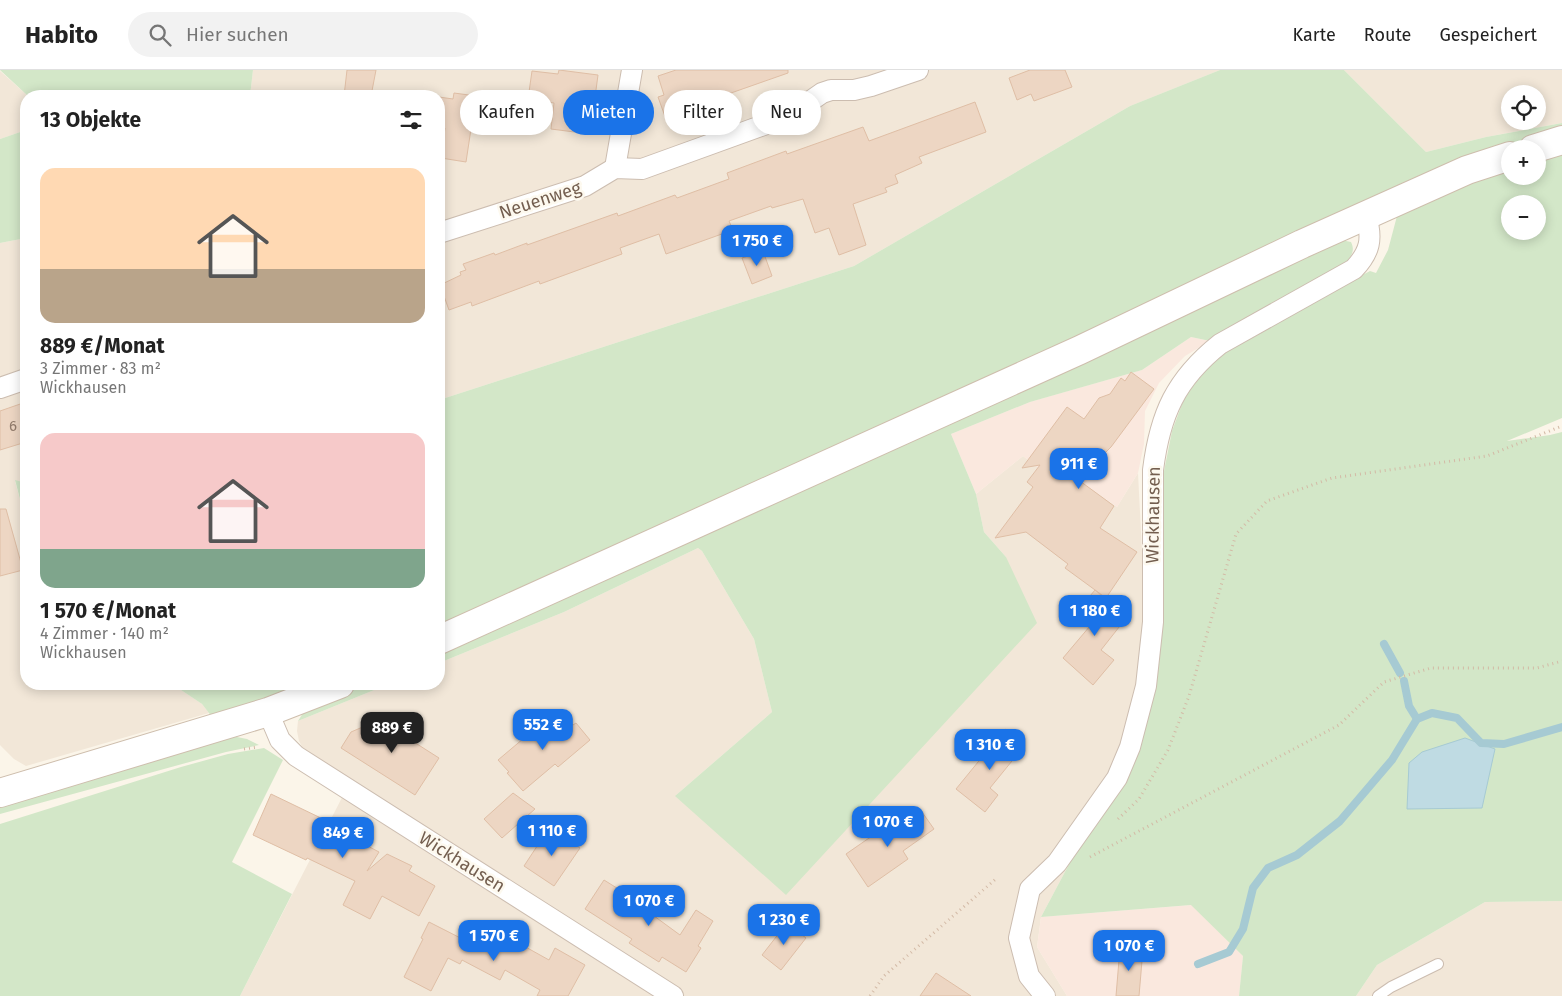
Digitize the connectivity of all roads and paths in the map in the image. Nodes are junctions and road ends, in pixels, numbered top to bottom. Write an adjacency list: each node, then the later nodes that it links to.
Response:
1 (632, 70): 6 (street)
2 (918, 70): 6 (street)
3 (1562, 140): 4 (main road)
4 (1546, 145)
5 (1501, 159): 7 (main road)
6 (615, 168): 8 (street, Neuenweg)
7 (1366, 216): 12 (main road); 23 (street, Wickhausen)
8 (445, 231)
9 (20, 381): 10 (street)
10 (0, 388)
11 (1562, 426): 17 (path)
12 (445, 637)
13 (1562, 661): 18 (path)
14 (325, 690): 15 (main road)
15 (268, 712): 16 (main road); 21 (street, Wickhausen)
16 (0, 793)
17 (1115, 822)
18 (1085, 859)
19 (997, 878): 22 (path)
20 (1438, 964): 24 (lane)
21 (673, 996)
22 (870, 996)
23 (1045, 996)
24 (1378, 996)

